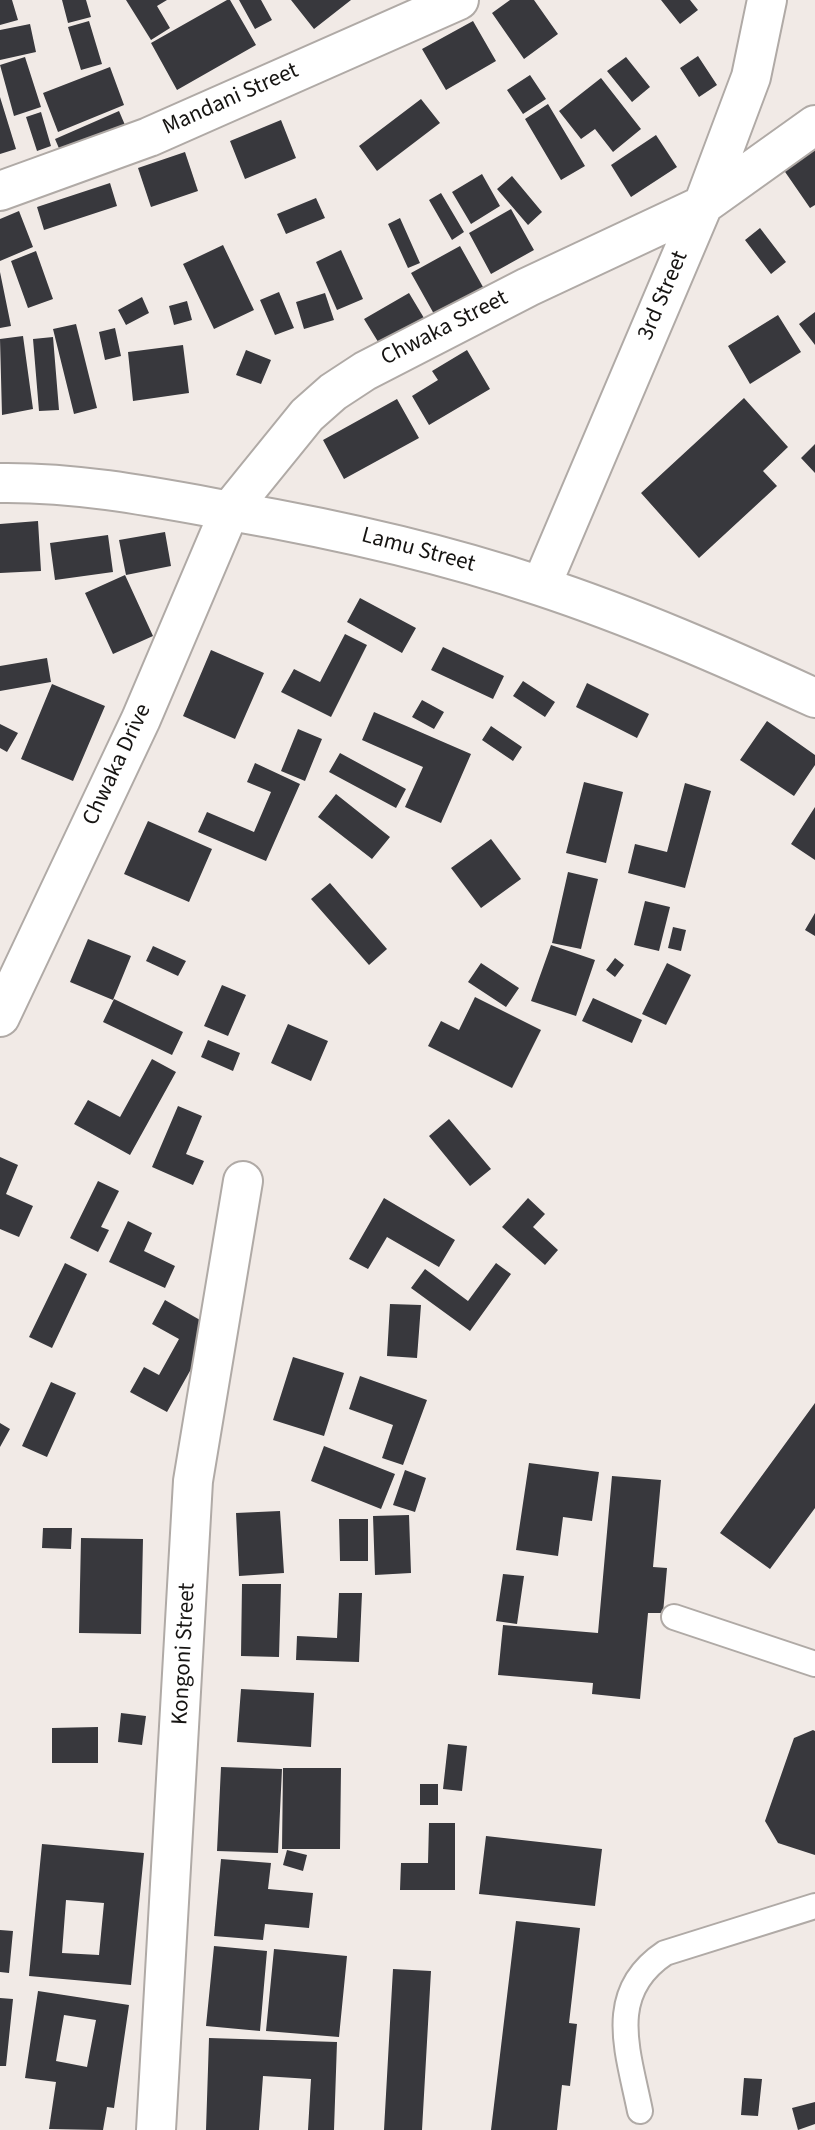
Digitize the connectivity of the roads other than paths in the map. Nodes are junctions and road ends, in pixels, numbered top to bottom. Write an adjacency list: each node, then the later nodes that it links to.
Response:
1 (459, 0): 4 (street, Mandani Street)
2 (767, 0): 5 (street, 3rd Street)
3 (815, 125): 5 (street, Chwaka Street)
4 (0, 191)
5 (703, 205): 7 (street, Chwaka Street); 8 (street, 3rd Street)
6 (0, 483): 7 (street, Lamu Street)
7 (230, 510): 8 (street, Lamu Street); 10 (street, Chwaka Drive)
8 (541, 586): 9 (street, Lamu Street)
9 (815, 698)
10 (0, 1017)
11 (243, 1181): 16 (street, Kongoni Street)
12 (674, 1617): 13 (lane)
13 (815, 1664)
14 (815, 1906): 15 (lane)
15 (640, 2110)
16 (156, 2130)

